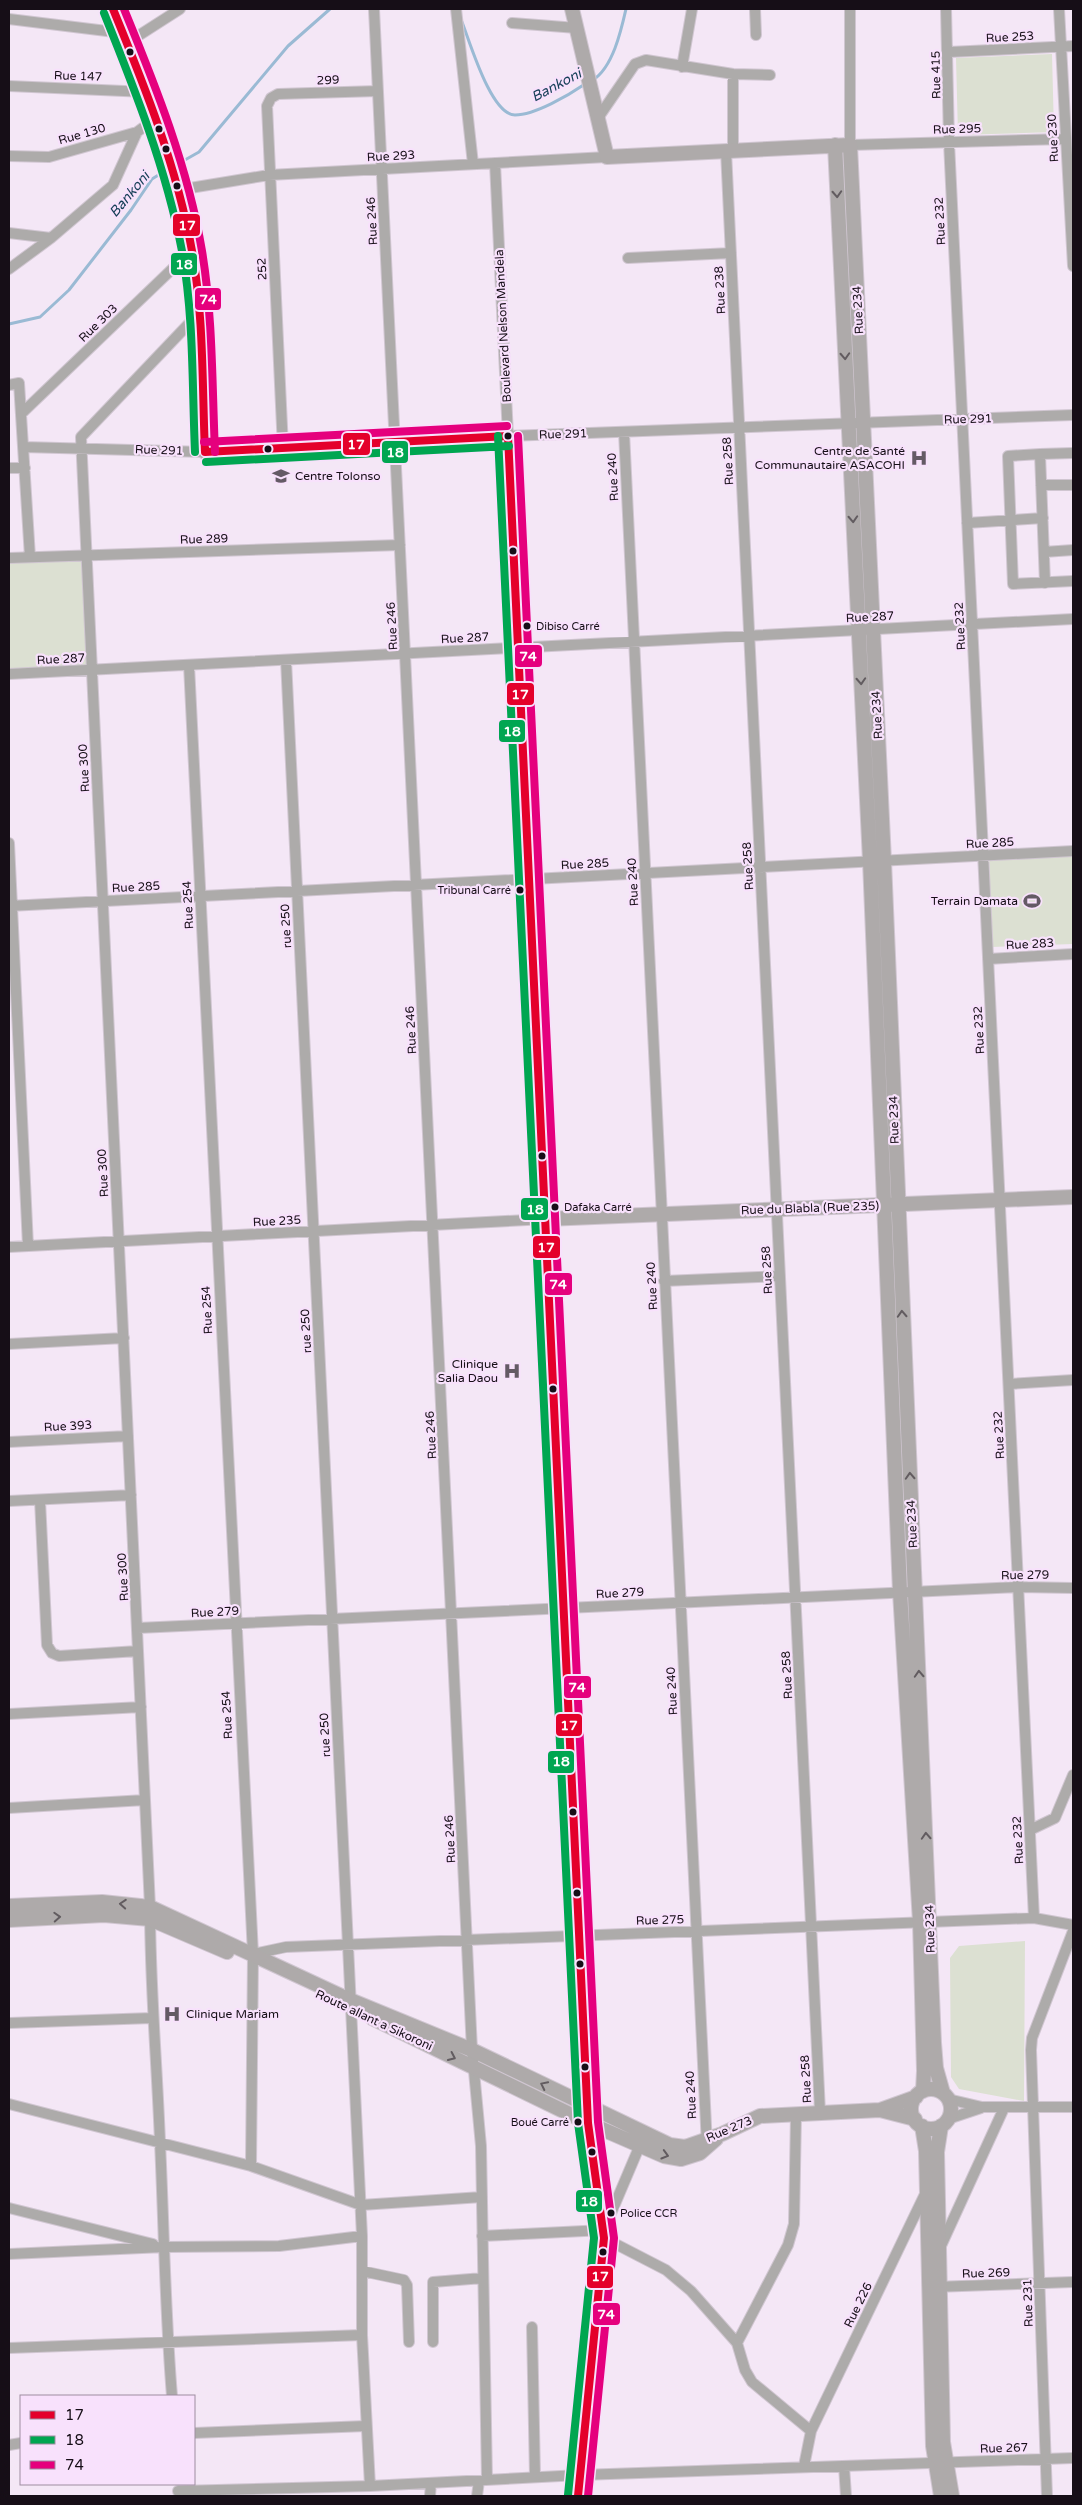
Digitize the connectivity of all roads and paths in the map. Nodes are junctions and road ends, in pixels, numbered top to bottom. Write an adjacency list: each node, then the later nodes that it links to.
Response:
1 (113, 9): 15 (street)
2 (180, 9): 15 (street)
3 (374, 9): 23 (street, Rue 246)
4 (456, 9): 37 (street)
5 (572, 9): 13 (street)
6 (692, 9): 19 (street)
7 (755, 9): 14 (street)
8 (850, 9): 31 (street)
9 (946, 9): 18 (street, Rue 415)
10 (1059, 9): 17 (street, Rue 230)
11 (9, 19): 15 (street)
12 (512, 23): 13 (street)
13 (577, 28): 27 (street)
14 (756, 35)
15 (125, 38): 24 (street)
16 (1073, 46): 17 (street, Rue 253)
17 (1060, 47): 18 (street, Rue 253); 29 (street, Rue 230)
18 (949, 52): 30 (street, Rue 415)
19 (682, 67): 20 (street); 27 (street)
20 (733, 74): 21 (street); 33 (street, Rue 238)
21 (770, 75)
22 (9, 86): 24 (street, Rue 147)
23 (378, 91): 25 (street, 299); 38 (street, Rue 246)
24 (147, 92): 26 (street)
25 (278, 94): 39 (street, 252)
26 (156, 118): 28 (street, Rue 130); 40 (street)
27 (598, 118): 35 (street)
28 (137, 132): 34 (street, Rue 130); 42 (street)
29 (1065, 139): 30 (street, Rue 295); 46 (street, Rue 230)
30 (949, 142): 31 (street, Rue 295); 52 (street, Rue 232)
31 (850, 145): 32 (street); 54 (street, Rue 234)
32 (834, 146): 33 (street); 53 (street, Rue 234, one-way to 53)
33 (729, 151): 35 (street); 44 (street, Rue 238)
34 (9, 156)
35 (607, 157): 36 (street, Rue 293)
36 (495, 163): 37 (street, Rue 293); 57 (street, Boulevard Nelson Mandela)
37 (473, 164): 38 (street, Rue 293)
38 (382, 169): 39 (street, Rue 293); 59 (street, Rue 246)
39 (270, 175): 40 (street, Rue 293); 61 (street, 252)
40 (176, 186): 43 (street)
41 (9, 233): 42 (street)
42 (51, 238): 47 (street)
43 (192, 250): 48 (street); 50 (street, Rue 303)
44 (731, 253): 45 (street); 55 (street, Rue 238)
45 (628, 258)
46 (1073, 266)
47 (9, 269)
48 (200, 312): 58 (street); 62 (street)
49 (9, 385): 50 (street)
50 (21, 414): 60 (street)
51 (1073, 415): 52 (street, Rue 291)
52 (962, 419): 54 (street, Rue 291); 71 (street, Rue 232)
53 (848, 423): 54 (street, Rue 291); 55 (street, Rue 291); 83 (street, Rue 234, one-way to 83)
54 (863, 423): 82 (street, Rue 234)
55 (739, 428): 56 (street, Rue 291); 84 (street, Rue 258)
56 (624, 432): 57 (street, Rue 291); 85 (street, Rue 240)
57 (508, 436): 59 (street, Rue 291); 86 (street, Boulevard Nelson Mandela)
58 (81, 442): 60 (street, Rue 291); 62 (street, Rue 291); 75 (street, Rue 300)
59 (395, 442): 61 (street, Rue 291); 72 (street, Rue 246)
60 (23, 447): 66 (street)
61 (283, 448): 62 (street, Rue 291)
62 (205, 452)
63 (1073, 453): 64 (street)
64 (1040, 454): 67 (street); 70 (street)
65 (9, 468): 66 (street)
66 (25, 468): 76 (street)
67 (1041, 485): 68 (street); 69 (street)
68 (1073, 485)
69 (1043, 518): 70 (street); 74 (street)
70 (1010, 520): 71 (street); 79 (street)
71 (967, 523): 81 (street, Rue 232)
72 (400, 545): 75 (street, Rue 289); 87 (street, Rue 246)
73 (1073, 550): 74 (street)
74 (1044, 552): 79 (street)
75 (86, 555): 76 (street, Rue 289); 90 (street, Rue 300)
76 (30, 557): 77 (street, Rue 289)
77 (9, 558)
78 (1073, 581): 79 (street)
79 (1045, 583)
80 (1073, 619): 81 (street, Rue 287)
81 (972, 624): 82 (street, Rue 287); 94 (street, Rue 232)
82 (873, 629): 83 (street, Rue 287); 95 (street, Rue 234)
83 (858, 630): 84 (street, Rue 287); 95 (street, Rue 234, one-way to 95)
84 (749, 636): 85 (street, Rue 287); 96 (street, Rue 258)
85 (634, 642): 86 (street, Rue 287); 97 (street, Rue 240)
86 (518, 648): 87 (street, Rue 287); 98 (street, Boulevard Nelson Mandela)
87 (405, 654): 88 (street, Rue 287); 99 (street, Rue 246)
88 (286, 660): 89 (street, Rue 287); 100 (street, rue 250)
89 (188, 665): 90 (street, Rue 287); 101 (street, Rue 254)
90 (92, 670): 91 (street, Rue 287); 102 (street, Rue 300)
91 (9, 674)
92 (9, 843): 103 (street)
93 (1073, 851): 94 (street, Rue 285)
94 (983, 855): 95 (street, Rue 285); 105 (street, Rue 232)
95 (877, 861): 96 (street, Rue 285); 108 (street, Rue 234)
96 (760, 867): 97 (street, Rue 285); 109 (street, Rue 258)
97 (645, 873): 98 (street, Rue 285); 110 (street, Rue 240)
98 (530, 879): 99 (street, Rue 285); 111 (street, Boulevard Nelson Mandela)
99 (416, 885): 100 (street, Rue 285); 112 (street, Rue 246)
100 (297, 891): 101 (street, Rue 285); 113 (street, rue 250)
101 (200, 896): 102 (street, Rue 285); 114 (street, Rue 254)
102 (103, 901): 103 (street, Rue 285); 115 (street, Rue 300)
103 (10, 906): 116 (street)
104 (1073, 954): 105 (street, Rue 283)
105 (988, 959): 107 (street, Rue 232)
106 (1073, 1197): 107 (street, Rue du Blabla (Rue 235))
107 (1000, 1200): 108 (street, Rue du Blabla (Rue 235)); 123 (street, Rue 232)
108 (891, 1205): 109 (street, Rue du Blabla (Rue 235)); 131 (street, Rue 234); 132 (street, Rue 234, one-way to 108)
109 (777, 1209): 110 (street, Rue du Blabla (Rue 235)); 118 (street, Rue 258)
110 (661, 1214): 111 (street, Rue du Blabla (Rue 235)); 119 (street, Rue 240)
111 (546, 1219): 112 (street, Rue 235); 135 (street, Boulevard Nelson Mandela)
112 (433, 1225): 113 (street, Rue 235); 136 (street, Rue 246)
113 (313, 1231): 114 (street, Rue 235); 137 (street, rue 250)
114 (216, 1236): 115 (street, Rue 235); 138 (street, Rue 254)
115 (119, 1241): 116 (street, Rue 235); 120 (street, Rue 300)
116 (28, 1246): 117 (street, Rue 235)
117 (9, 1247)
118 (780, 1276): 119 (street); 133 (street, Rue 258)
119 (664, 1281): 134 (street, Rue 240)
120 (124, 1338): 121 (street); 124 (street, Rue 300)
121 (9, 1344)
122 (1073, 1380): 123 (street)
123 (1009, 1384): 129 (street, Rue 232)
124 (128, 1436): 125 (street, Rue 393); 126 (street, Rue 300)
125 (9, 1442)
126 (131, 1494): 127 (street); 139 (street, Rue 300)
127 (40, 1500): 128 (street); 140 (street)
128 (9, 1501)
129 (1019, 1587): 130 (street, Rue 279); 132 (street, Rue 279); 146 (street, Rue 232)
130 (1073, 1588)
131 (900, 1592): 132 (street, Rue 279); 133 (street, Rue 279); 151 (street, Rue 234)
132 (915, 1592): 151 (street, Rue 234, one-way to 132)
133 (796, 1597): 134 (street, Rue 279); 153 (street, Rue 258)
134 (680, 1602): 135 (street, Rue 279); 154 (street, Rue 240)
135 (565, 1608): 136 (street, Rue 279); 156 (street, Boulevard Nelson Mandela)
136 (452, 1613): 137 (street, Rue 279); 157 (street, Rue 246)
137 (332, 1619): 138 (street, Rue 279); 158 (street, rue 250)
138 (235, 1623): 139 (street, Rue 279); 159 (street, Rue 254)
139 (138, 1628): 140 (street, Rue 300)
140 (138, 1652): 141 (street, Rue 300)
141 (141, 1707): 142 (street); 144 (street, Rue 300)
142 (9, 1714)
143 (1073, 1775): 146 (street)
144 (145, 1800): 145 (street); 148 (street, Rue 300)
145 (9, 1808)
146 (1030, 1830): 149 (street, Rue 232)
147 (9, 1906): 148 (street, one-way to 147)
148 (150, 1913): 150 (street, one-way to 148); 159 (street); 161 (street, Rue 300)
149 (1034, 1918): 151 (street, Rue 275); 152 (street, Rue 275)
150 (9, 1920)
151 (925, 1922): 153 (street, Rue 275); 165 (street, Rue 234); 166 (street, Rue 234)
152 (1073, 1925)
153 (811, 1927): 154 (street, Rue 275); 174 (street, Rue 258)
154 (696, 1931): 156 (street, Rue 275); 181 (street, Rue 240)
155 (1073, 1931): 172 (street, Rue 231)
156 (580, 1936): 157 (street, Rue 275); 168 (street, Boulevard Nelson Mandela)
157 (467, 1940): 158 (street, Rue 275); 163 (street, Rue 246)
158 (348, 1945): 159 (street, Rue 275); 160 (street, rue 250)
159 (253, 1959): 160 (street); 183 (street, Rue 254)
160 (350, 2004): 163 (street, Rue 273); 164 (street, Route allant a Sikoroni, one-way to 164); 186 (street, rue 250)
161 (152, 2018): 162 (street); 180 (street, Rue 300)
162 (9, 2023)
163 (472, 2050): 164 (street, Rue 246); 168 (street, Rue 273, one-way to 163)
164 (475, 2067): 176 (street, Route allant a Sikoroni); 185 (street, Rue 246)
165 (919, 2094): 166 (street); 173 (street, Rue 273); 177 (street)
166 (946, 2096): 169 (street); 178 (street)
167 (9, 2104): 180 (street)
168 (588, 2107): 176 (street, Boulevard Nelson Mandela); 181 (street, Rue 273)
169 (982, 2107): 171 (street); 178 (street)
170 (1073, 2107): 172 (street)
171 (1004, 2108): 172 (street); 192 (street)
172 (1035, 2108): 197 (street, Rue 231)
173 (880, 2110): 174 (street, Rue 273); 177 (street, Rue 273)
174 (820, 2112): 175 (street, Rue 273)
175 (796, 2114): 179 (street, Rue 273); 204 (street)
176 (588, 2123): 182 (street, Route allant a Sikoroni); 188 (street, Boulevard Nelson Mandela)
177 (919, 2123): 178 (street); 184 (street)
178 (944, 2123): 192 (street)
179 (722, 2134): 181 (street, Route allant a Sikoroni)
180 (160, 2142): 183 (street); 191 (street, Rue 300)
181 (707, 2143): 182 (street, Route allant a Sikoroni, one-way to 181)
182 (640, 2145): 188 (street)
183 (251, 2166): 186 (street)
184 (927, 2191): 198 (street); 208 (street, Rue 226)
185 (482, 2197): 186 (street); 190 (street, Rue 246)
186 (361, 2205): 189 (street, rue 250)
187 (9, 2208): 191 (street)
188 (604, 2234): 190 (street); 204 (street); 215 (street, Boulevard Nelson Mandela)
189 (362, 2236): 191 (street); 194 (street, rue 250)
190 (482, 2236): 195 (street, Rue 246)
191 (164, 2247): 193 (street); 201 (street, Rue 300)
192 (938, 2252): 198 (street)
193 (9, 2254)
194 (362, 2271): 200 (street, rue 250); 202 (street)
195 (483, 2278): 203 (street); 217 (street, Rue 246)
196 (1073, 2282): 197 (street, Rue 269)
197 (1040, 2283): 198 (street, Rue 269); 211 (street, Rue 231)
198 (934, 2287): 212 (street)
199 (532, 2327): 216 (street)
200 (362, 2335): 201 (street); 207 (street, rue 250)
201 (167, 2342): 205 (street); 206 (street, Rue 300)
202 (410, 2342)
203 (433, 2342)
204 (737, 2343): 208 (street)
205 (9, 2348)
206 (172, 2395)
207 (366, 2426): 209 (street); 219 (street, rue 250)
208 (811, 2431): 213 (street, Rue 226)
209 (195, 2433)
210 (1073, 2458): 211 (street, Rue 267)
211 (1046, 2459): 212 (street, Rue 267); 228 (street, Rue 231)
212 (941, 2462): 214 (street, Rue 267); 226 (street); 227 (street)
213 (804, 2466): 214 (street, Rue 267); 215 (street, Rue 267)
214 (844, 2466): 225 (street)
215 (580, 2475): 216 (street, Rue 267); 224 (street, Boulevard Nelson Mandela)
216 (535, 2477): 217 (street, Rue 267)
217 (483, 2480): 218 (street, Rue 267); 223 (street, Rue 246)
218 (431, 2483): 219 (street, Rue 267); 222 (street)
219 (370, 2486): 221 (street, Rue 267)
220 (178, 2490): 221 (street, Rue 267)
221 (263, 2493)
222 (430, 2496)
223 (477, 2496)
224 (578, 2496)
225 (846, 2496)
226 (941, 2496)
227 (952, 2496)
228 (1047, 2496)

